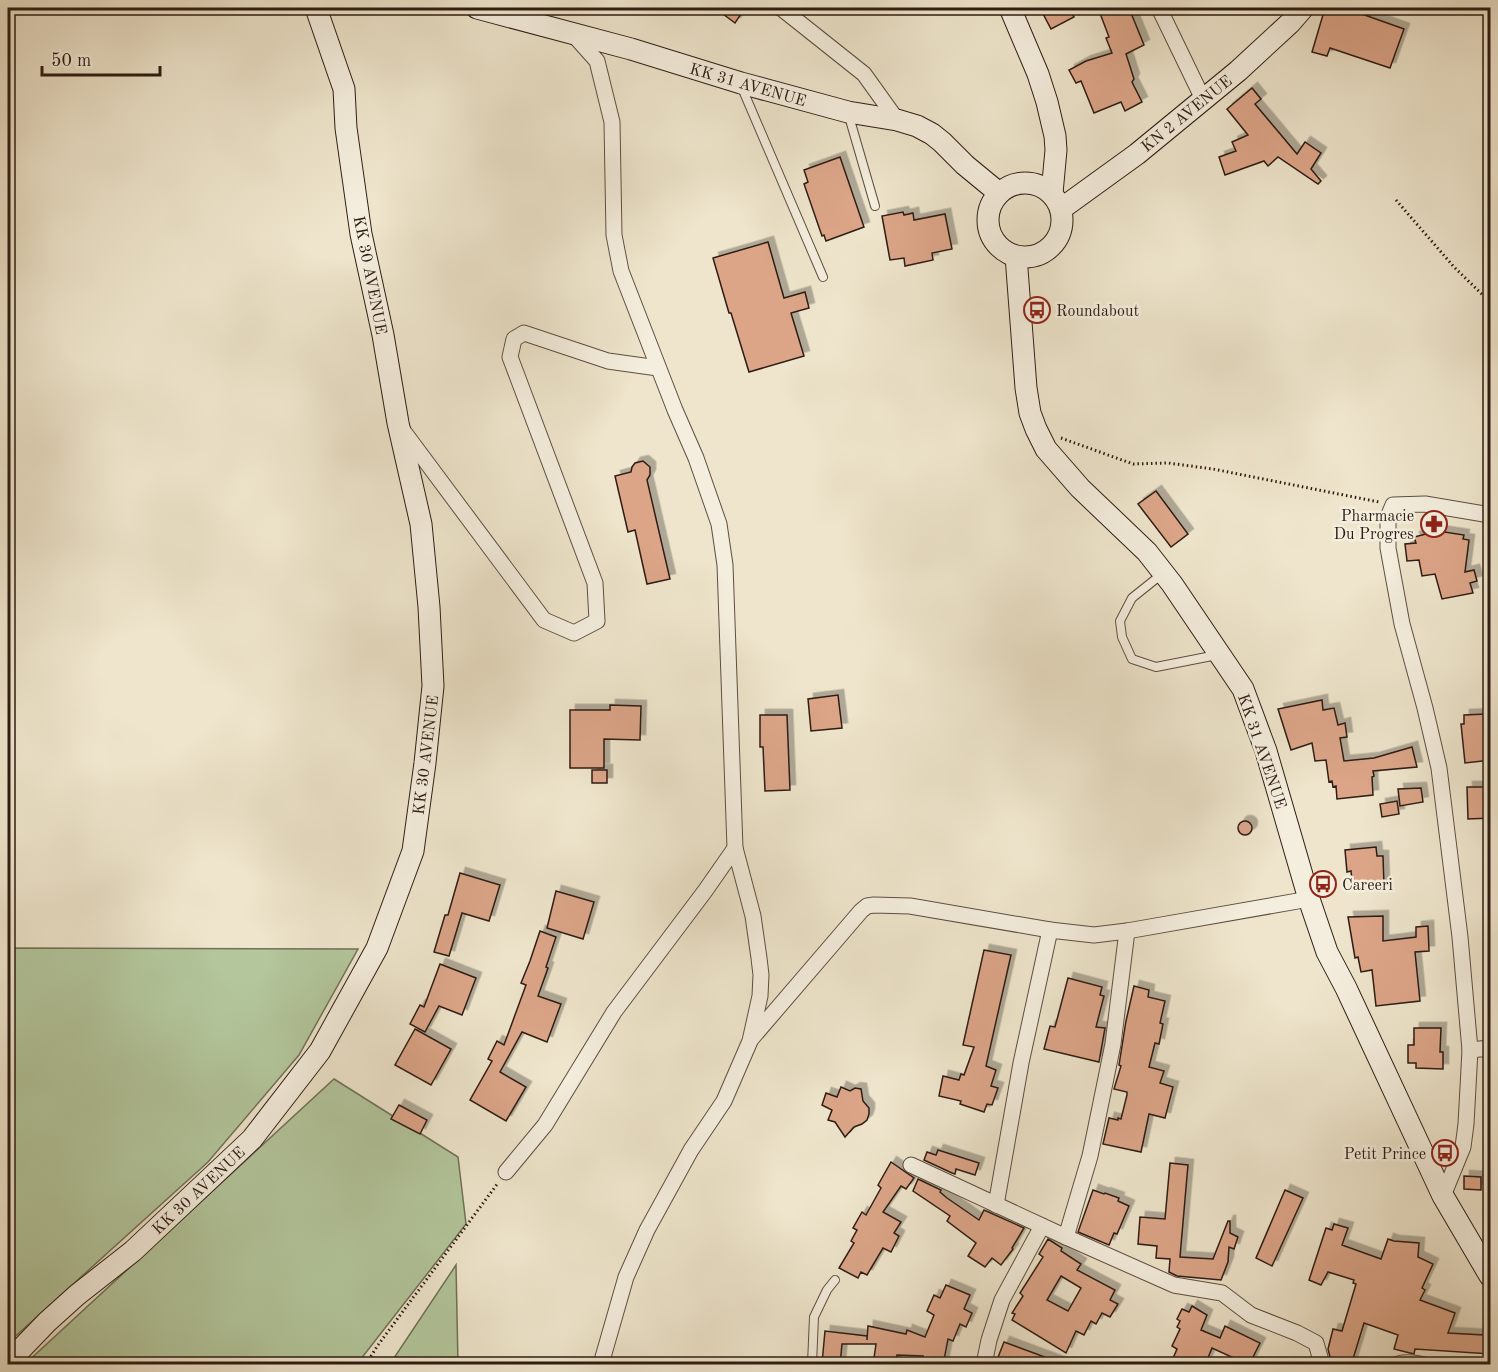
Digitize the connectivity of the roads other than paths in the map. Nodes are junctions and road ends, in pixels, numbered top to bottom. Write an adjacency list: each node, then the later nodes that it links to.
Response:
1 (316, 8): 18 (main road, KK 30 AVENUE)
2 (477, 8): 7 (main road, KK 31 AVENUE)
3 (781, 8): 11 (street)
4 (1010, 8): 13 (main road)
5 (1159, 8): 9 (street)
6 (1303, 8): 9 (main road, KN 2 AVENUE)
7 (571, 32): 8 (main road, KK 31 AVENUE); 17 (street)
8 (741, 83): 10 (main road, KK 31 AVENUE); 16 (lane)
9 (1203, 99): 13 (main road, KN 2 AVENUE)
10 (848, 112): 11 (main road, KK 31 AVENUE); 14 (lane)
11 (897, 120): 12 (main road, KK 31 AVENUE)
12 (999, 193): 13 (main road); 15 (main road)
13 (1056, 201): 15 (main road)
14 (875, 206)
15 (1016, 256): 20 (main road, KK 31 AVENUE)
16 (823, 277)
17 (658, 368): 18 (street); 22 (street)
18 (398, 423): 37 (main road, KK 30 AVENUE)
19 (1491, 515): 28 (street)
20 (1163, 573): 21 (main road, KK 31 AVENUE); 21 (lane)
21 (1220, 654): 23 (main road, KK 31 AVENUE)
22 (735, 848): 26 (street); 30 (street)
23 (1309, 899): 25 (street); 31 (main road, KK 31 AVENUE)
24 (1050, 930): 25 (street); 26 (street); 32 (street)
25 (1128, 931): 34 (street)
26 (750, 1041): 38 (street)
27 (1491, 1048): 28 (street)
28 (1470, 1050): 31 (street)
29 (911, 1165): 32 (street)
30 (506, 1172)
31 (1443, 1196): 35 (main road, KK 31 AVENUE)
32 (996, 1205): 33 (street)
33 (1042, 1226): 34 (street); 40 (street)
34 (1066, 1237): 41 (street)
35 (1491, 1276)
36 (835, 1280): 39 (lane)
37 (8, 1361)
38 (601, 1365)
39 (812, 1365)
40 (984, 1365)
41 (1320, 1365)
42 (1390, 1365): 43 (lane)
43 (1434, 1365)

